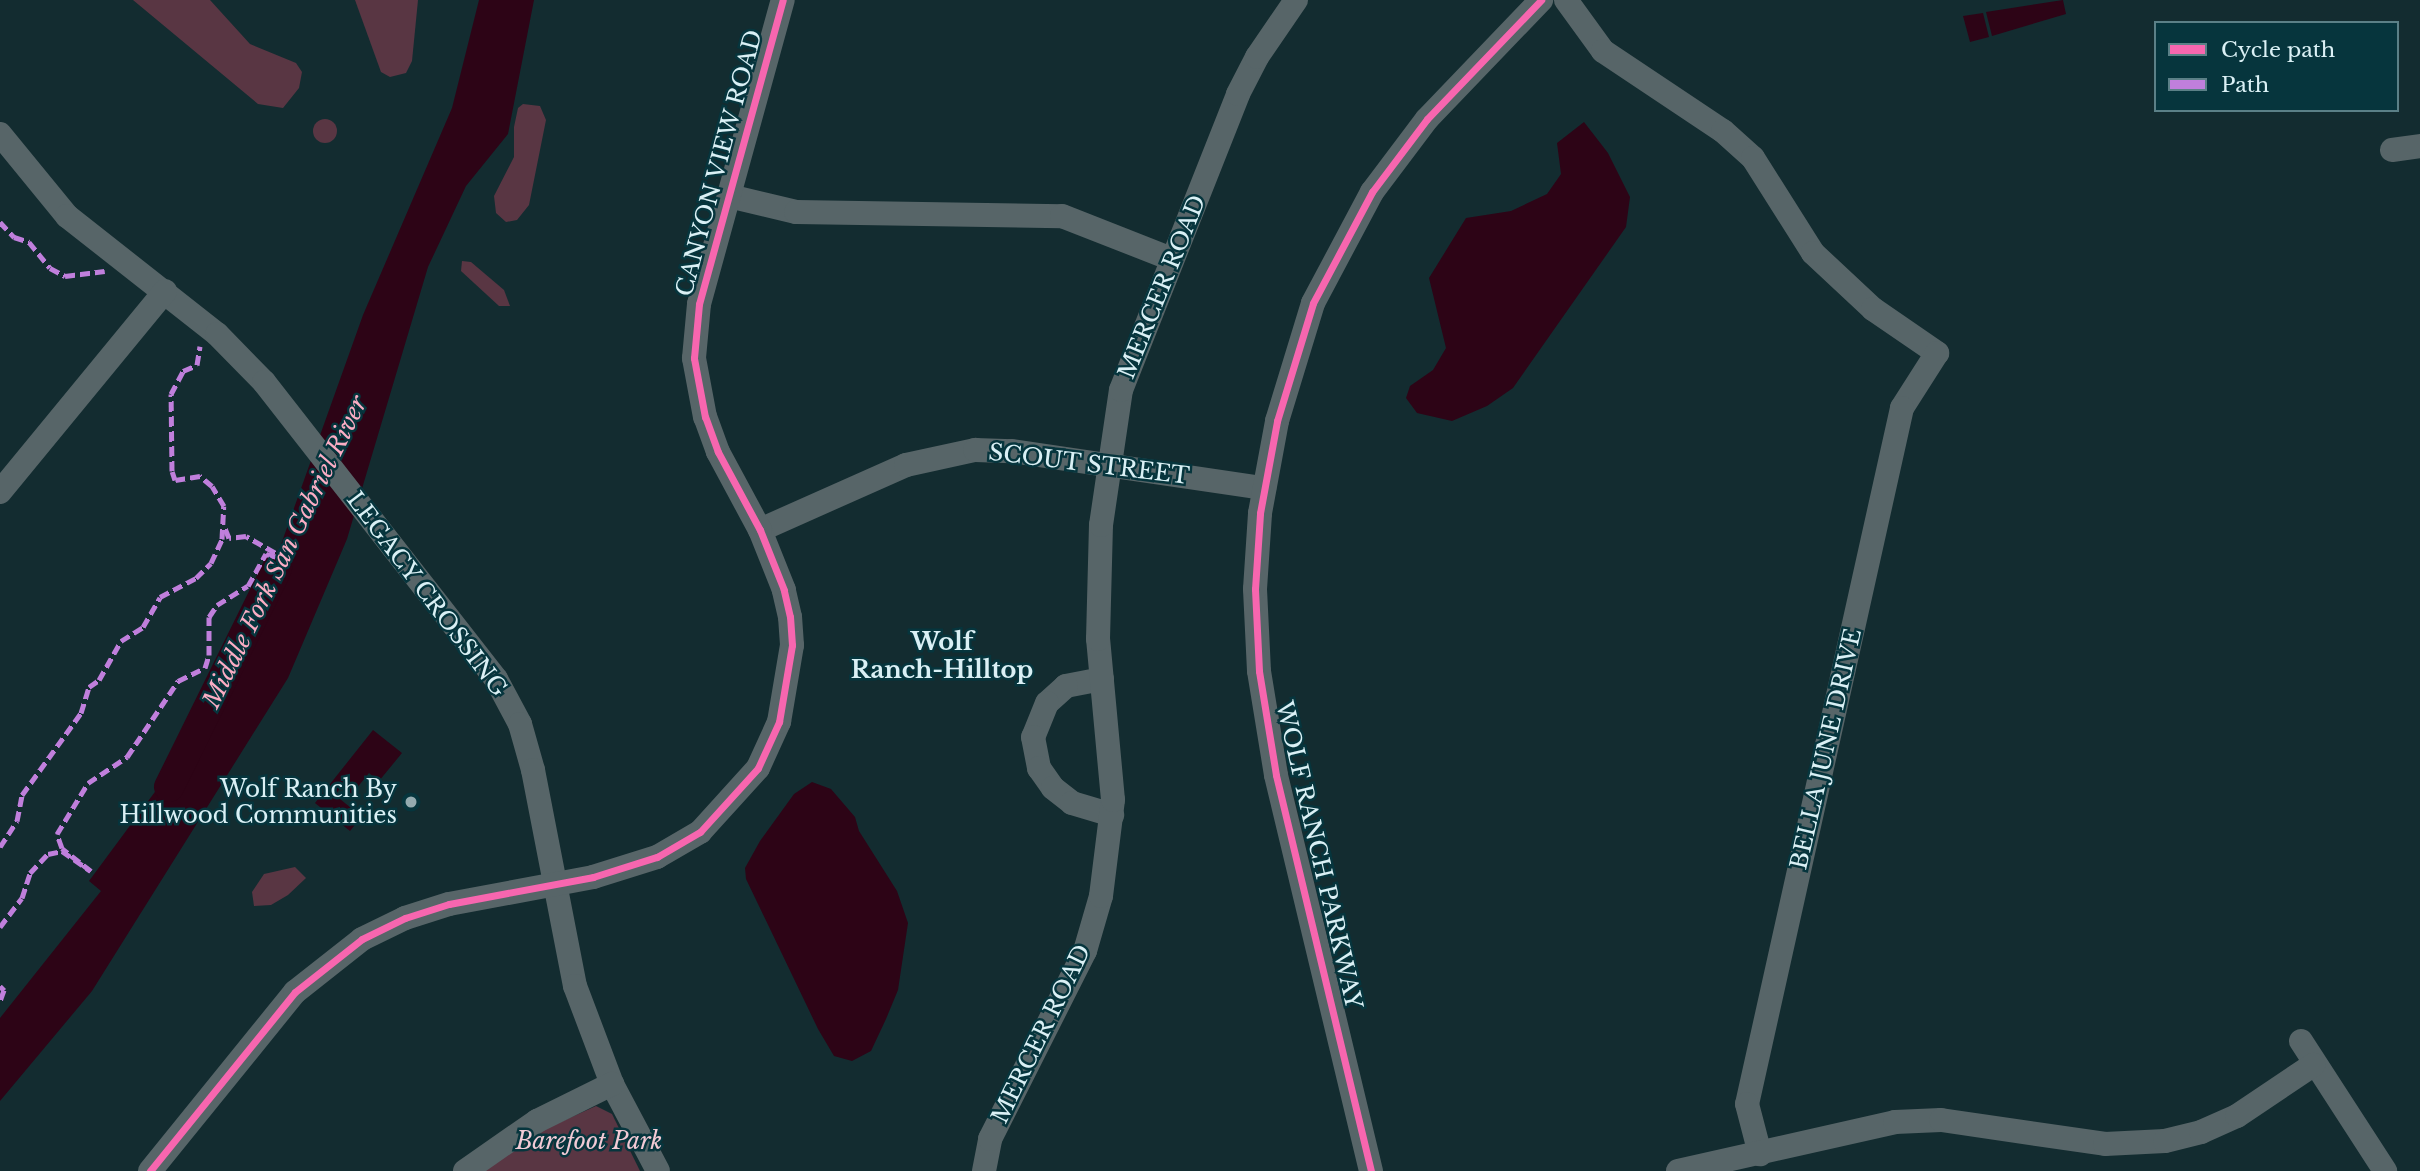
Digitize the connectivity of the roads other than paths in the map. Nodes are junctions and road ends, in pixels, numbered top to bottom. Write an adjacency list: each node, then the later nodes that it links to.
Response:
1 (783, 0): 8 (street, CANYON VIEW ROAD)
2 (1296, 0): 9 (street, MERCER ROAD)
3 (1541, 0): 12 (street, WOLF RANCH PARKWAY)
4 (1566, 0): 21 (street, BELLA JUNE DRIVE)
5 (0, 134): 10 (street, LEGACY CROSSING)
6 (2420, 146): 7 (street)
7 (2392, 150)
8 (729, 196): 9 (street); 14 (street, CANYON VIEW ROAD)
9 (1172, 259): 11 (street, MERCER ROAD)
10 (165, 291): 13 (street); 17 (street, LEGACY CROSSING)
11 (1109, 465): 12 (street, SCOUT STREET); 14 (street, SCOUT STREET); 15 (street, MERCER ROAD)
12 (1264, 488): 26 (street, WOLF RANCH PARKWAY)
13 (0, 492)
14 (760, 530): 17 (street, CANYON VIEW ROAD)
15 (1101, 679): 16 (street, MERCER ROAD); 16 (street)
16 (1112, 814): 25 (street, MERCER ROAD)
17 (557, 884): 20 (street, LEGACY CROSSING); 22 (street, CANYON VIEW ROAD)
18 (2301, 1041): 19 (street)
19 (2313, 1065): 21 (street); 28 (street)
20 (612, 1084): 23 (street); 24 (street, LEGACY CROSSING)
21 (1760, 1154): 27 (street)
22 (149, 1171)
23 (465, 1171)
24 (657, 1171)
25 (984, 1171)
26 (1371, 1171)
27 (1678, 1171)
28 (2385, 1171)

